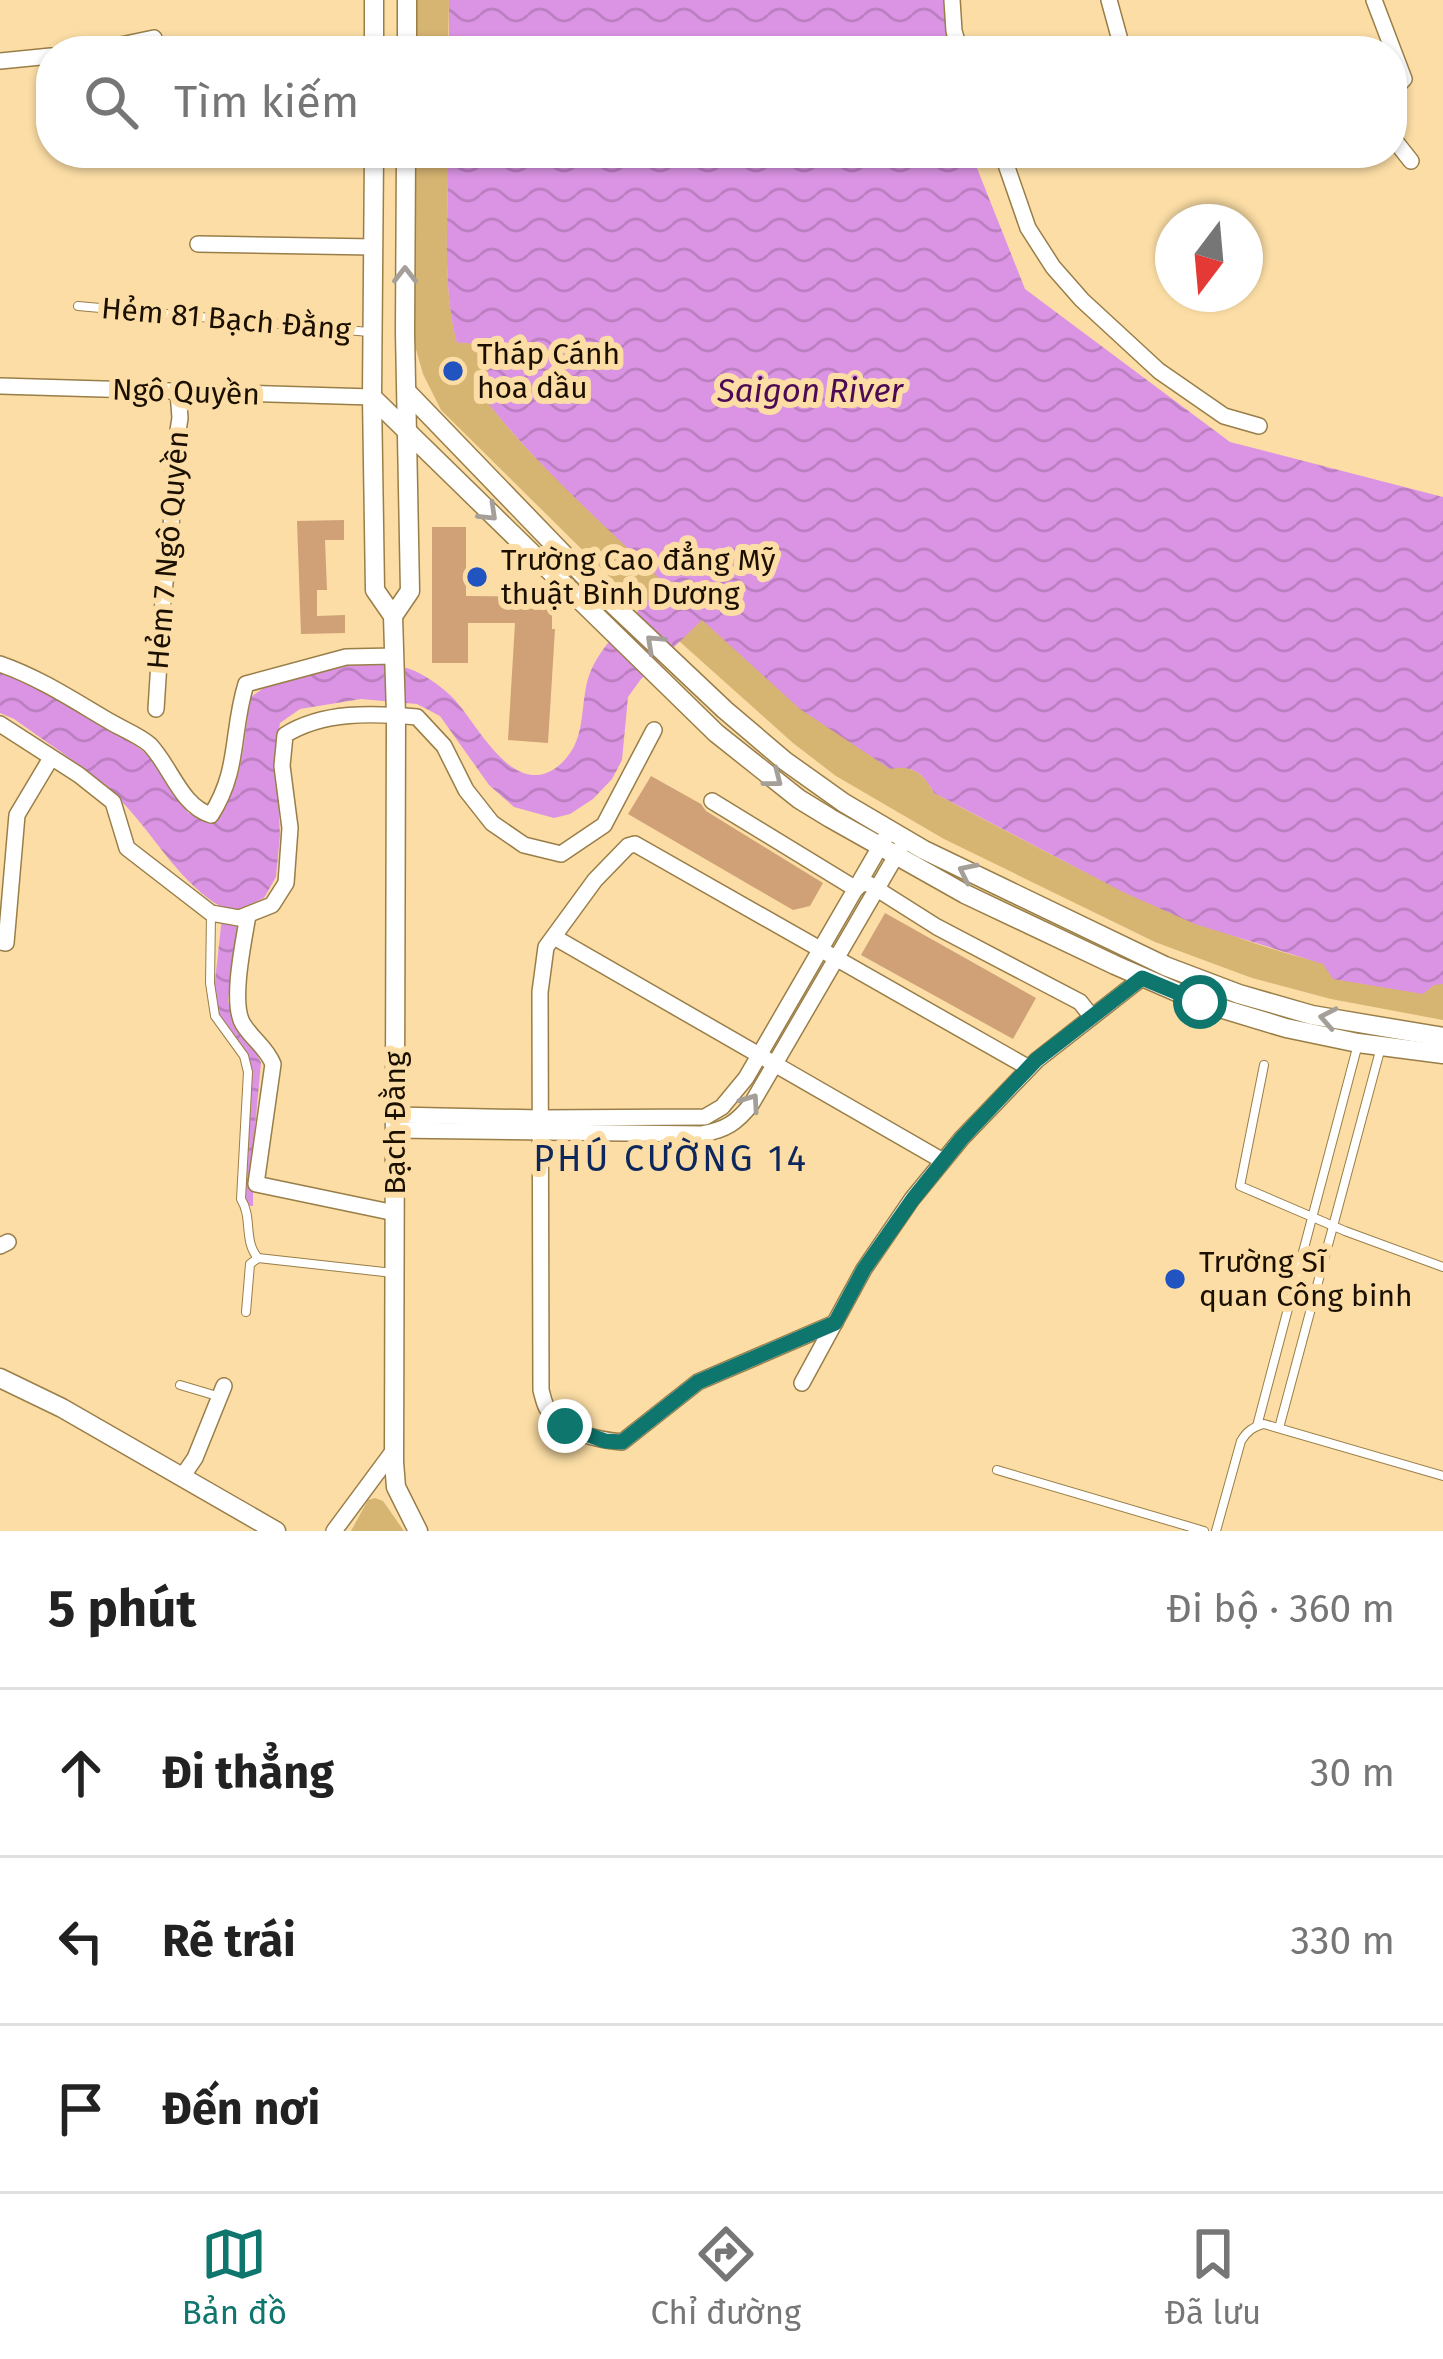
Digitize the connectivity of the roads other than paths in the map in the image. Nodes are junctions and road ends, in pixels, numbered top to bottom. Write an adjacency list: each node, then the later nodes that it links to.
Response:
1 (374, 0): 6 (street)
2 (407, 0): 7 (street)
3 (952, 0): 8 (street)
4 (1109, 0): 9 (street)
5 (1374, 0): 10 (street)
6 (374, 36)
7 (406, 36)
8 (956, 36)
9 (1119, 36)
10 (1388, 36)
11 (36, 57): 12 (street)
12 (0, 61)
13 (1407, 156): 14 (street)
14 (1411, 161)
15 (374, 168): 19 (street)
16 (406, 168): 22 (street, one-way to 16)
17 (1007, 168): 27 (street)
18 (199, 244): 19 (street)
19 (374, 247): 21 (street)
20 (78, 306): 21 (lane, Hẻm 81 Bạch Đằng)
21 (373, 332): 22 (street); 26 (street)
22 (405, 332): 25 (street)
23 (0, 386): 24 (street, Ngô Quyền)
24 (178, 391): 26 (street, Ngô Quyền); 34 (street, Hẻm 7 Ngô Quyền)
25 (407, 392): 26 (street); 28 (street); 40 (street, one-way to 25)
26 (372, 397): 28 (street); 31 (street)
27 (1258, 426)
28 (407, 429): 29 (street); 30 (street)
29 (454, 479): 30 (street); 40 (street, one-way to 40)
30 (408, 496): 31 (street)
31 (393, 616): 32 (street)
32 (395, 656): 33 (street); 35 (street, Bạch Đằng)
33 (0, 664)
34 (156, 710)
35 (396, 713): 37 (street); 44 (street); 56 (street, Bạch Đằng)
36 (0, 724): 38 (street)
37 (654, 730)
38 (50, 758): 43 (street); 46 (street)
39 (712, 801): 41 (street)
40 (892, 843): 41 (street); 42 (street); 48 (street); 51 (street, one-way to 40)
41 (856, 889): 42 (street); 47 (street)
42 (876, 889): 47 (street); 49 (street)
43 (215, 914): 44 (street); 62 (lane)
44 (244, 916): 59 (street)
45 (554, 937): 47 (street); 53 (street); 57 (street)
46 (0, 942)
47 (829, 953): 53 (street); 55 (street)
48 (1142, 978): 49 (street); 51 (street)
49 (1092, 1017): 55 (street)
50 (1443, 1037): 51 (street)
51 (1370, 1040): 52 (street); 60 (lane); 61 (lane)
52 (1443, 1054)
53 (766, 1061): 57 (street); 58 (street)
54 (1264, 1065): 60 (lane)
55 (1029, 1068): 58 (street)
56 (395, 1123): 57 (street); 59 (street, Bạch Đằng)
57 (540, 1125): 66 (street)
58 (943, 1161): 66 (street)
59 (395, 1213): 64 (street, Bạch Đằng)
60 (1312, 1217): 61 (lane); 71 (lane)
61 (1333, 1226): 63 (lane); 72 (lane)
62 (259, 1258): 64 (lane); 65 (lane)
63 (1443, 1267)
64 (395, 1273): 73 (street, Bạch Đằng)
65 (246, 1312)
66 (835, 1323): 68 (street)
67 (0, 1378): 76 (street)
68 (802, 1383)
69 (179, 1385): 70 (lane)
70 (221, 1392): 76 (street)
71 (1257, 1426): 72 (lane); 81 (lane)
72 (1279, 1428): 75 (lane)
73 (394, 1450): 78 (street); 79 (street, Bạch Đằng)
74 (997, 1470): 80 (lane)
75 (1443, 1476)
76 (182, 1477): 77 (street)
77 (276, 1531)
78 (334, 1531)
79 (418, 1531)
80 (1204, 1531)
81 (1216, 1531)

